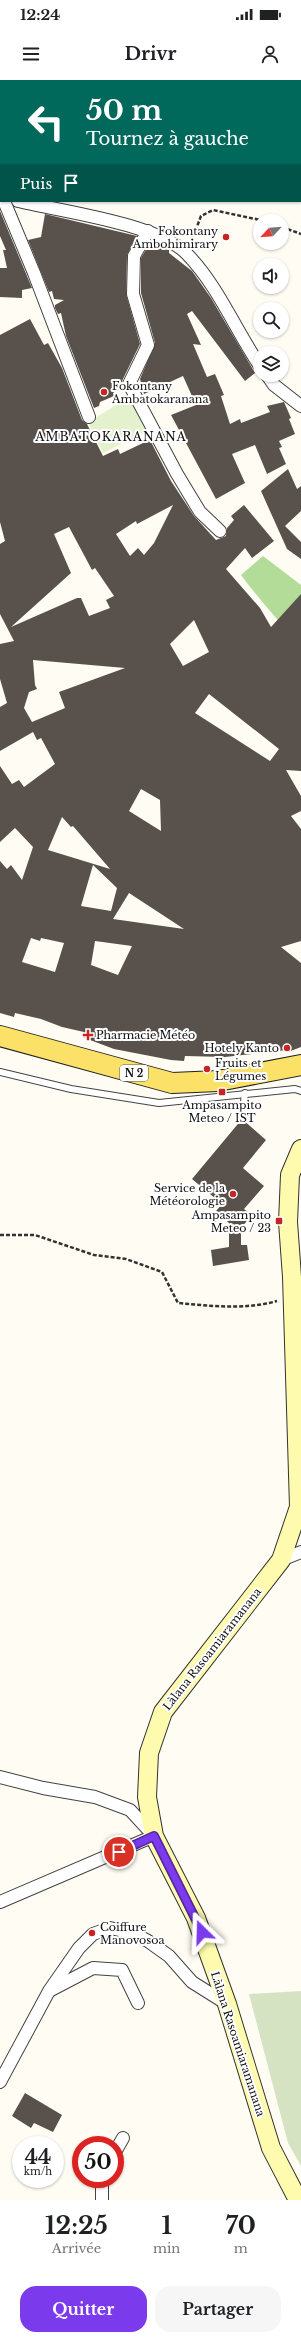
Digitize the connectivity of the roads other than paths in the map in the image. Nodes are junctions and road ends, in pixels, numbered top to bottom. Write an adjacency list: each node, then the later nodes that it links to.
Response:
1 (4, 202): 7 (street)
2 (22, 202): 3 (street)
3 (148, 230): 4 (street); 8 (street)
4 (253, 354)
5 (272, 382): 6 (street)
6 (301, 406)
7 (89, 417)
8 (220, 532)
9 (0, 1036): 13 (main road, N 2)
10 (301, 1052): 13 (main road)
11 (301, 1056): 13 (main road, N 2)
12 (301, 1065): 13 (main road, N 2)
13 (270, 1070): 14 (main road)
14 (301, 1071)
15 (0, 1072): 17 (lane)
16 (301, 1091): 17 (lane)
17 (245, 1093): 18 (lane)
18 (244, 1102)
19 (301, 1150): 20 (main road, Làlana Rasoamiaramanana)
20 (297, 1297): 22 (main road, Làlana Rasoamiaramanana)
21 (301, 1552): 22 (street)
22 (281, 1560): 24 (main road, Làlana Rasoamiaramanana)
23 (0, 1777): 24 (street)
24 (154, 1836): 25 (street); 28 (main road, Làlana Rasoamiaramanana)
25 (0, 1902)
26 (49, 1991): 27 (street); 28 (street); 29 (street)
27 (138, 2003)
28 (227, 2004): 32 (main road, Làlana Rasoamiaramanana)
29 (0, 2082)
30 (102, 2188): 31 (street)
31 (103, 2199)
32 (298, 2200)

